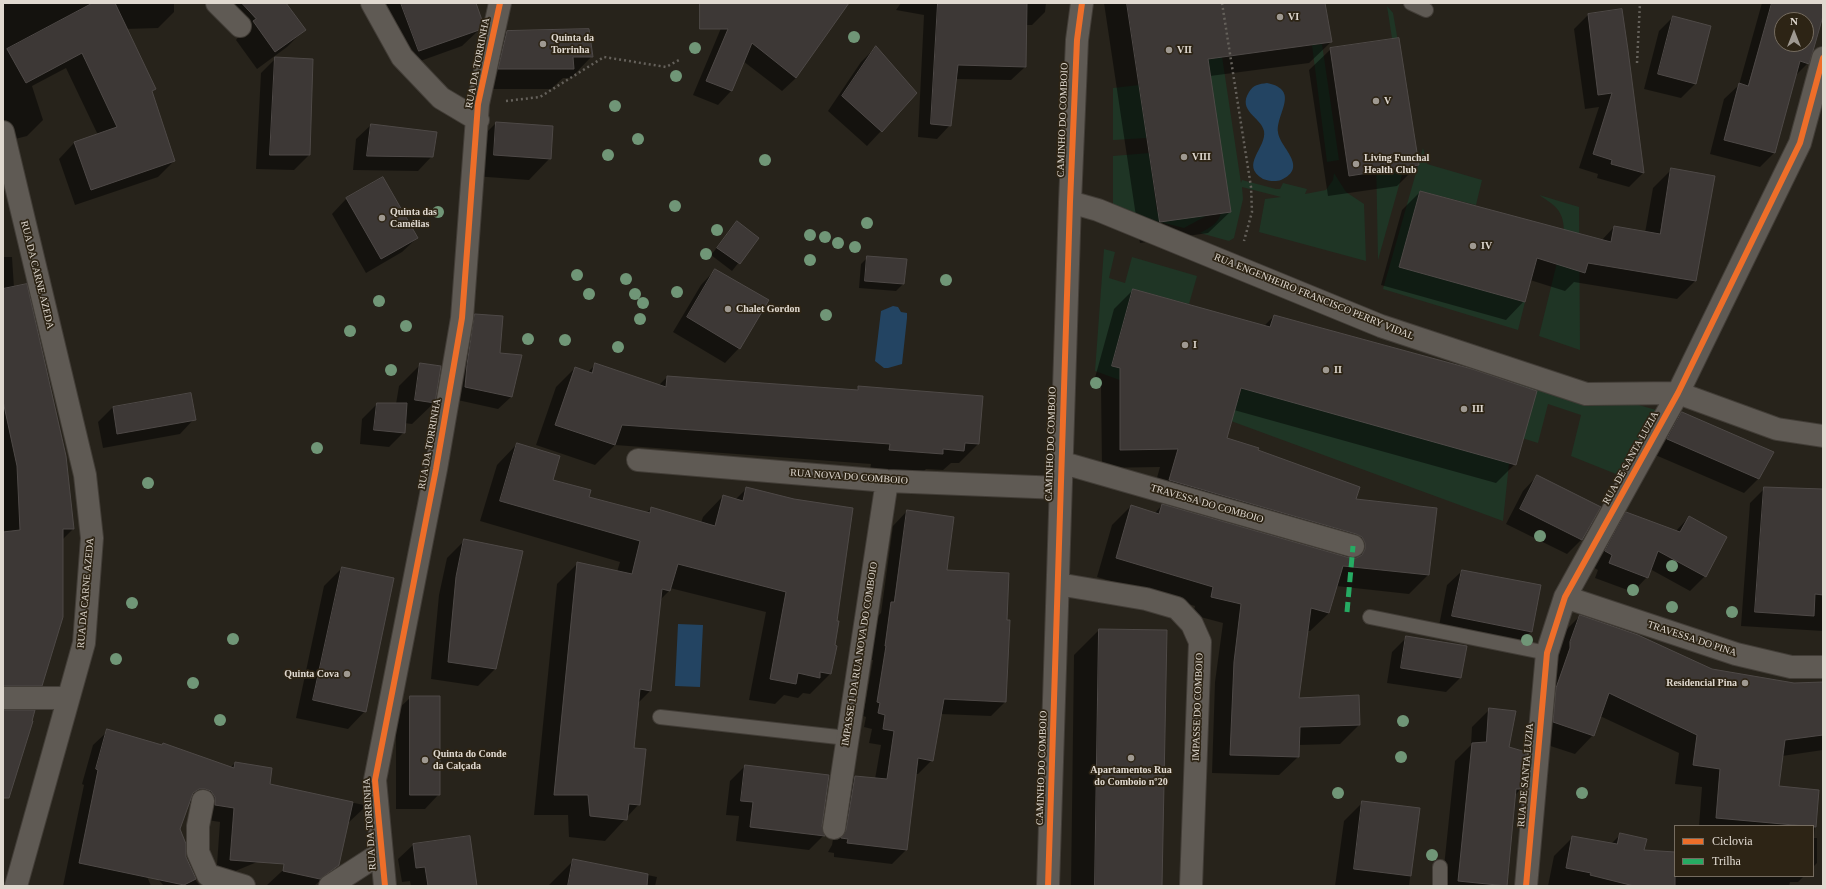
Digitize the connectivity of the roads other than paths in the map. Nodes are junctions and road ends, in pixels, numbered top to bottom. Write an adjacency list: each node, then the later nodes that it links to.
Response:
1 (217, 3): 7 (street)
2 (372, 3): 9 (street)
3 (500, 3): 9 (street, RUA DA TORRINHA)
4 (1082, 3): 11 (street, CAMINHO DO COMBOIO)
5 (1411, 3): 6 (lane)
6 (1426, 10)
7 (240, 26)
8 (1823, 58): 12 (street, RUA DE SANTA LUZIA)
9 (478, 112): 30 (street, RUA DA TORRINHA)
10 (3, 132): 25 (street, RUA DA CARNE AZEDA)
11 (1070, 202): 12 (street, RUA ENGENHEIRO FRANCISCO PERRY VIDAL); 15 (street, CAMINHO DO COMBOIO)
12 (1678, 392): 13 (street); 20 (street, RUA DE SANTA LUZIA)
13 (1823, 436)
14 (638, 460): 16 (street, RUA NOVA DO COMBOIO)
15 (1060, 462): 17 (street, CAMINHO DO COMBOIO); 18 (street, TRAVESSA DO COMBOIO)
16 (887, 481): 17 (street, RUA NOVA DO COMBOIO); 27 (street, IMPASSE 1 DA RUA NOVA DO COMBOIO)
17 (1060, 488): 19 (street, CAMINHO DO COMBOIO)
18 (1353, 546)
19 (1058, 584): 36 (street, CAMINHO DO COMBOIO); 37 (street, IMPASSE DO COMBOIO)
20 (1565, 597): 22 (street, RUA DE SANTA LUZIA); 23 (street, TRAVESSA DO PINA)
21 (1370, 617): 22 (lane)
22 (1547, 653): 39 (street, RUA DE SANTA LUZIA)
23 (1823, 667)
24 (3, 698): 25 (street)
25 (67, 698): 32 (street, RUA DA CARNE AZEDA)
26 (660, 717): 27 (lane)
27 (847, 738): 29 (street, IMPASSE 1 DA RUA NOVA DO COMBOIO)
28 (203, 801): 33 (street)
29 (834, 828)
30 (381, 846): 34 (street, RUA DA TORRINHA); 35 (street, RUA DA TORRINHA)
31 (1440, 866): 38 (lane)
32 (16, 886)
33 (244, 886)
34 (330, 886)
35 (385, 886)
36 (1048, 886)
37 (1191, 886)
38 (1440, 886)
39 (1526, 886)

